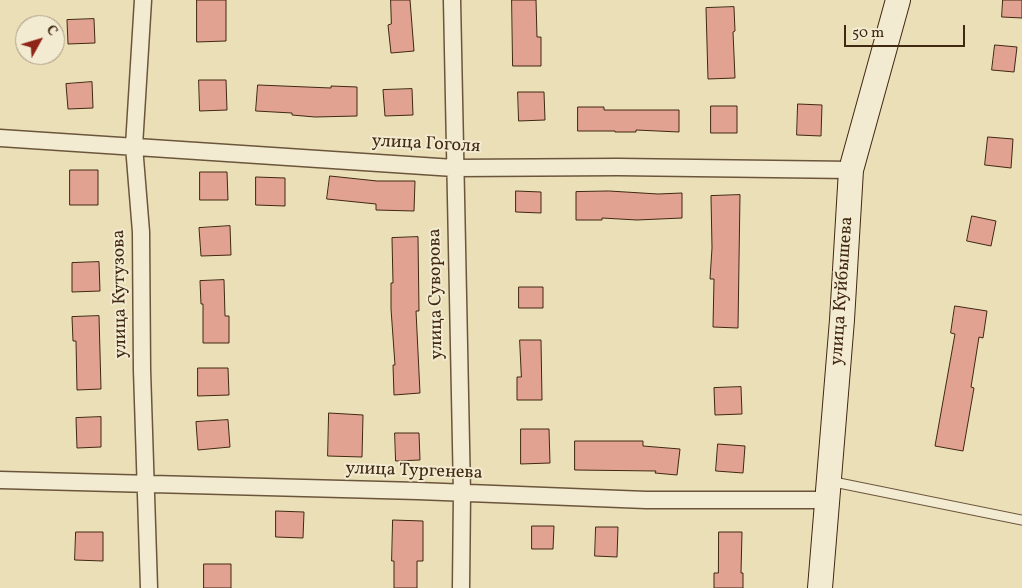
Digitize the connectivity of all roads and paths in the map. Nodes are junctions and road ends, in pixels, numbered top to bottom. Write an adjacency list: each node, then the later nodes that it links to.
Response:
1 (143, 0): 5 (street, улица Кутузова)
2 (452, 0): 6 (street, улица Суворова)
3 (898, 0): 7 (main road, улица Куйбышева)
4 (0, 138): 5 (street, улица Гоголя)
5 (134, 146): 6 (street, улица Гоголя); 9 (street, улица Кутузова)
6 (454, 168): 7 (street, улица Гоголя); 11 (street, улица Суворова)
7 (851, 170): 10 (main road, улица Куйбышева)
8 (0, 480): 9 (street, улица Тургенева)
9 (146, 485): 11 (street, улица Тургенева); 13 (street, улица Кутузова)
10 (827, 491): 11 (street, улица Тургенева); 12 (lane); 15 (main road, улица Куйбышева)
11 (462, 493): 14 (street, улица Суворова)
12 (1022, 520)
13 (148, 588)
14 (461, 588)
15 (820, 588)

